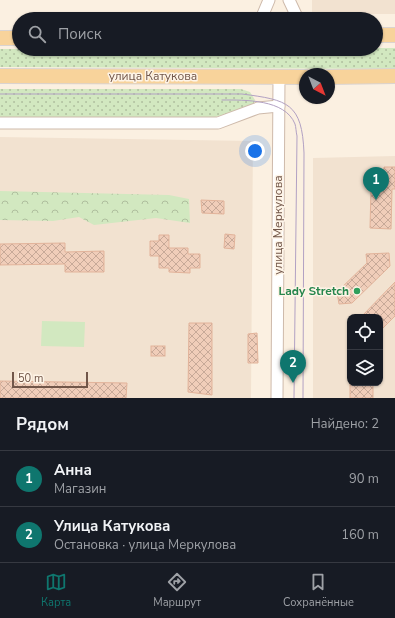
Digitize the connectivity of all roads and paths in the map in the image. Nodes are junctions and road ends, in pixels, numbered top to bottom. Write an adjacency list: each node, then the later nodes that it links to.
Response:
1 (269, 0): 3 (street)
2 (289, 0): 4 (street)
3 (263, 12)
4 (295, 12)
5 (383, 35): 6 (main road)
6 (395, 35)
7 (0, 38): 8 (main road)
8 (12, 38)
9 (0, 76): 11 (main road, улица Катукова)
10 (395, 76): 13 (main road)
11 (279, 77): 12 (main road, улица Катукова); 14 (street, улица Меркулова)
12 (299, 77)
13 (335, 77)
14 (278, 106): 15 (street); 16 (street, улица Меркулова)
15 (0, 123)
16 (277, 398)

